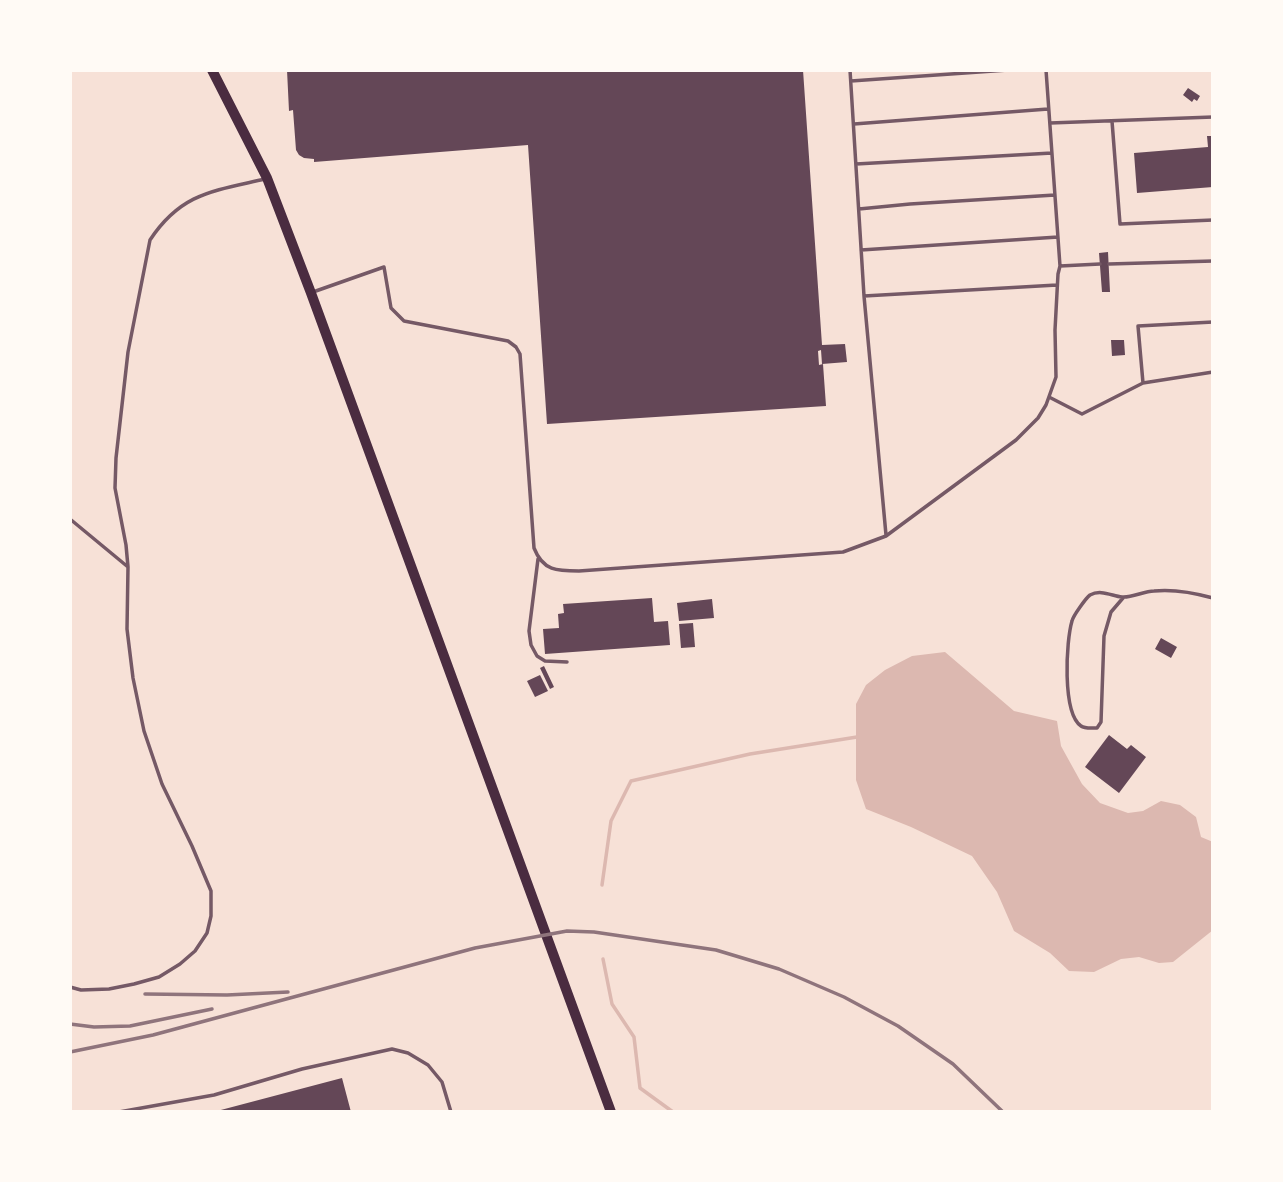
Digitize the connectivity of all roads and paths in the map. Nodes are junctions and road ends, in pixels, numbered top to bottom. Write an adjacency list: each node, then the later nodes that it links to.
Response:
1 (212, 70): 13 (main road)
2 (850, 70): 5 (lane)
3 (1008, 70): 5 (lane)
4 (1046, 70): 6 (lane)
5 (851, 81): 9 (lane)
6 (1048, 109): 9 (lane); 10 (lane)
7 (1213, 117): 8 (lane)
8 (1112, 121): 10 (lane); 16 (lane)
9 (854, 124): 12 (lane)
10 (1049, 124): 11 (lane)
11 (1052, 153): 12 (lane); 14 (lane)
12 (856, 164): 15 (lane)
13 (267, 178): 24 (main road); 33 (lane)
14 (1055, 195): 15 (lane); 17 (lane)
15 (859, 209): 18 (lane)
16 (1213, 220)
17 (1058, 237): 18 (lane); 22 (lane)
18 (861, 250): 25 (lane)
19 (1213, 261): 21 (lane)
20 (1100, 264): 22 (lane)
21 (1109, 264)
22 (1060, 266): 23 (lane)
23 (1057, 285): 25 (lane); 29 (lane)
24 (311, 293): 32 (lane); 40 (main road)
25 (864, 296): 31 (lane)
26 (1213, 322): 28 (lane)
27 (1213, 372): 28 (lane)
28 (1143, 383): 29 (lane)
29 (1049, 397): 31 (lane)
30 (70, 519): 33 (lane)
31 (886, 536): 32 (lane)
32 (538, 559): 36 (lane)
33 (128, 567): 37 (lane)
34 (1123, 598): 34 (lane); 35 (lane)
35 (1213, 598)
36 (568, 662)
37 (70, 988)
38 (119, 1112): 39 (lane)
39 (451, 1112)
40 (611, 1112)

